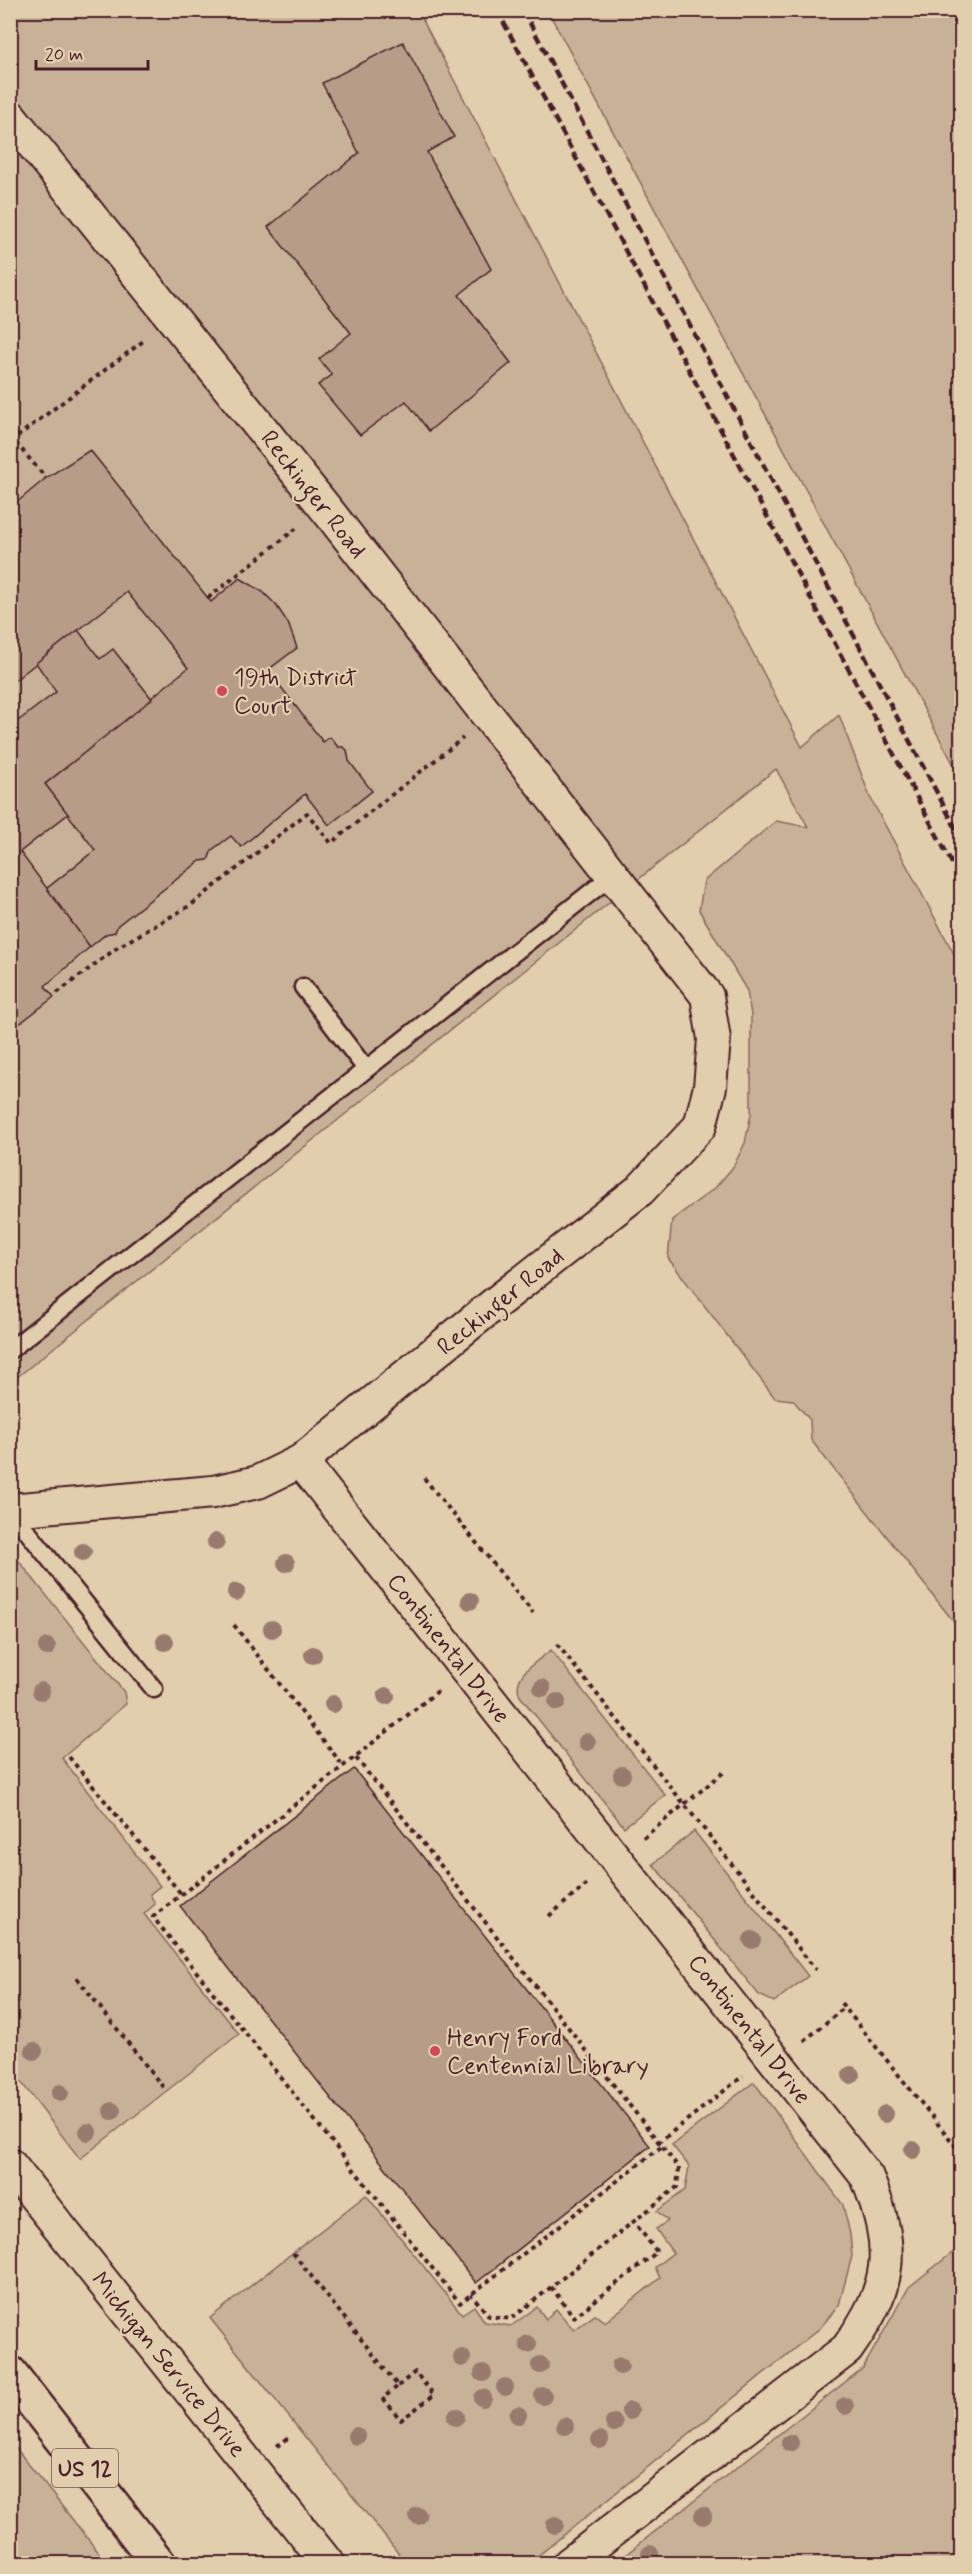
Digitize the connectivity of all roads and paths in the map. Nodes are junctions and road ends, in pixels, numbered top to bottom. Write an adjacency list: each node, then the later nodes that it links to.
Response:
1 (10, 117): 8 (street, Reckinger Road)
2 (148, 336): 3 (path)
3 (11, 439): 4 (path)
4 (46, 478)
5 (300, 526): 6 (path)
6 (208, 598)
7 (466, 736): 10 (path)
8 (614, 874): 11 (lane); 13 (street, Reckinger Road)
9 (303, 987): 11 (lane)
10 (57, 993)
11 (366, 1069): 12 (lane)
12 (10, 1350)
13 (301, 1461): 15 (street, Reckinger Road); 48 (street, Continental Drive)
14 (424, 1478): 16 (path)
15 (10, 1510): 20 (lane)
16 (533, 1613)
17 (234, 1624): 23 (path)
18 (557, 1644): 25 (path)
19 (444, 1686): 22 (path)
20 (154, 1689)
21 (69, 1756): 28 (path)
22 (356, 1758): 23 (path); 37 (path)
23 (344, 1767): 28 (path)
24 (724, 1772): 25 (path)
25 (685, 1804): 26 (path); 30 (path)
26 (636, 1845)
27 (593, 1880): 29 (path)
28 (182, 1895): 43 (path)
29 (549, 1916)
30 (816, 1970)
31 (77, 1978): 36 (path)
32 (841, 2002): 33 (path)
33 (845, 2007): 34 (path); 38 (path)
34 (799, 2045)
35 (748, 2072): 37 (path)
36 (166, 2091)
37 (659, 2145): 40 (path); 43 (path)
38 (962, 2154)
39 (10, 2165): 47 (street, Michigan Service Drive)
40 (634, 2222): 42 (path); 42 (path)
41 (293, 2253): 45 (path)
42 (551, 2287): 43 (path)
43 (471, 2294)
44 (10, 2373): 46 (main road, US 12)
45 (398, 2386): 45 (path)
46 (159, 2564)
47 (328, 2564)
48 (569, 2564)

